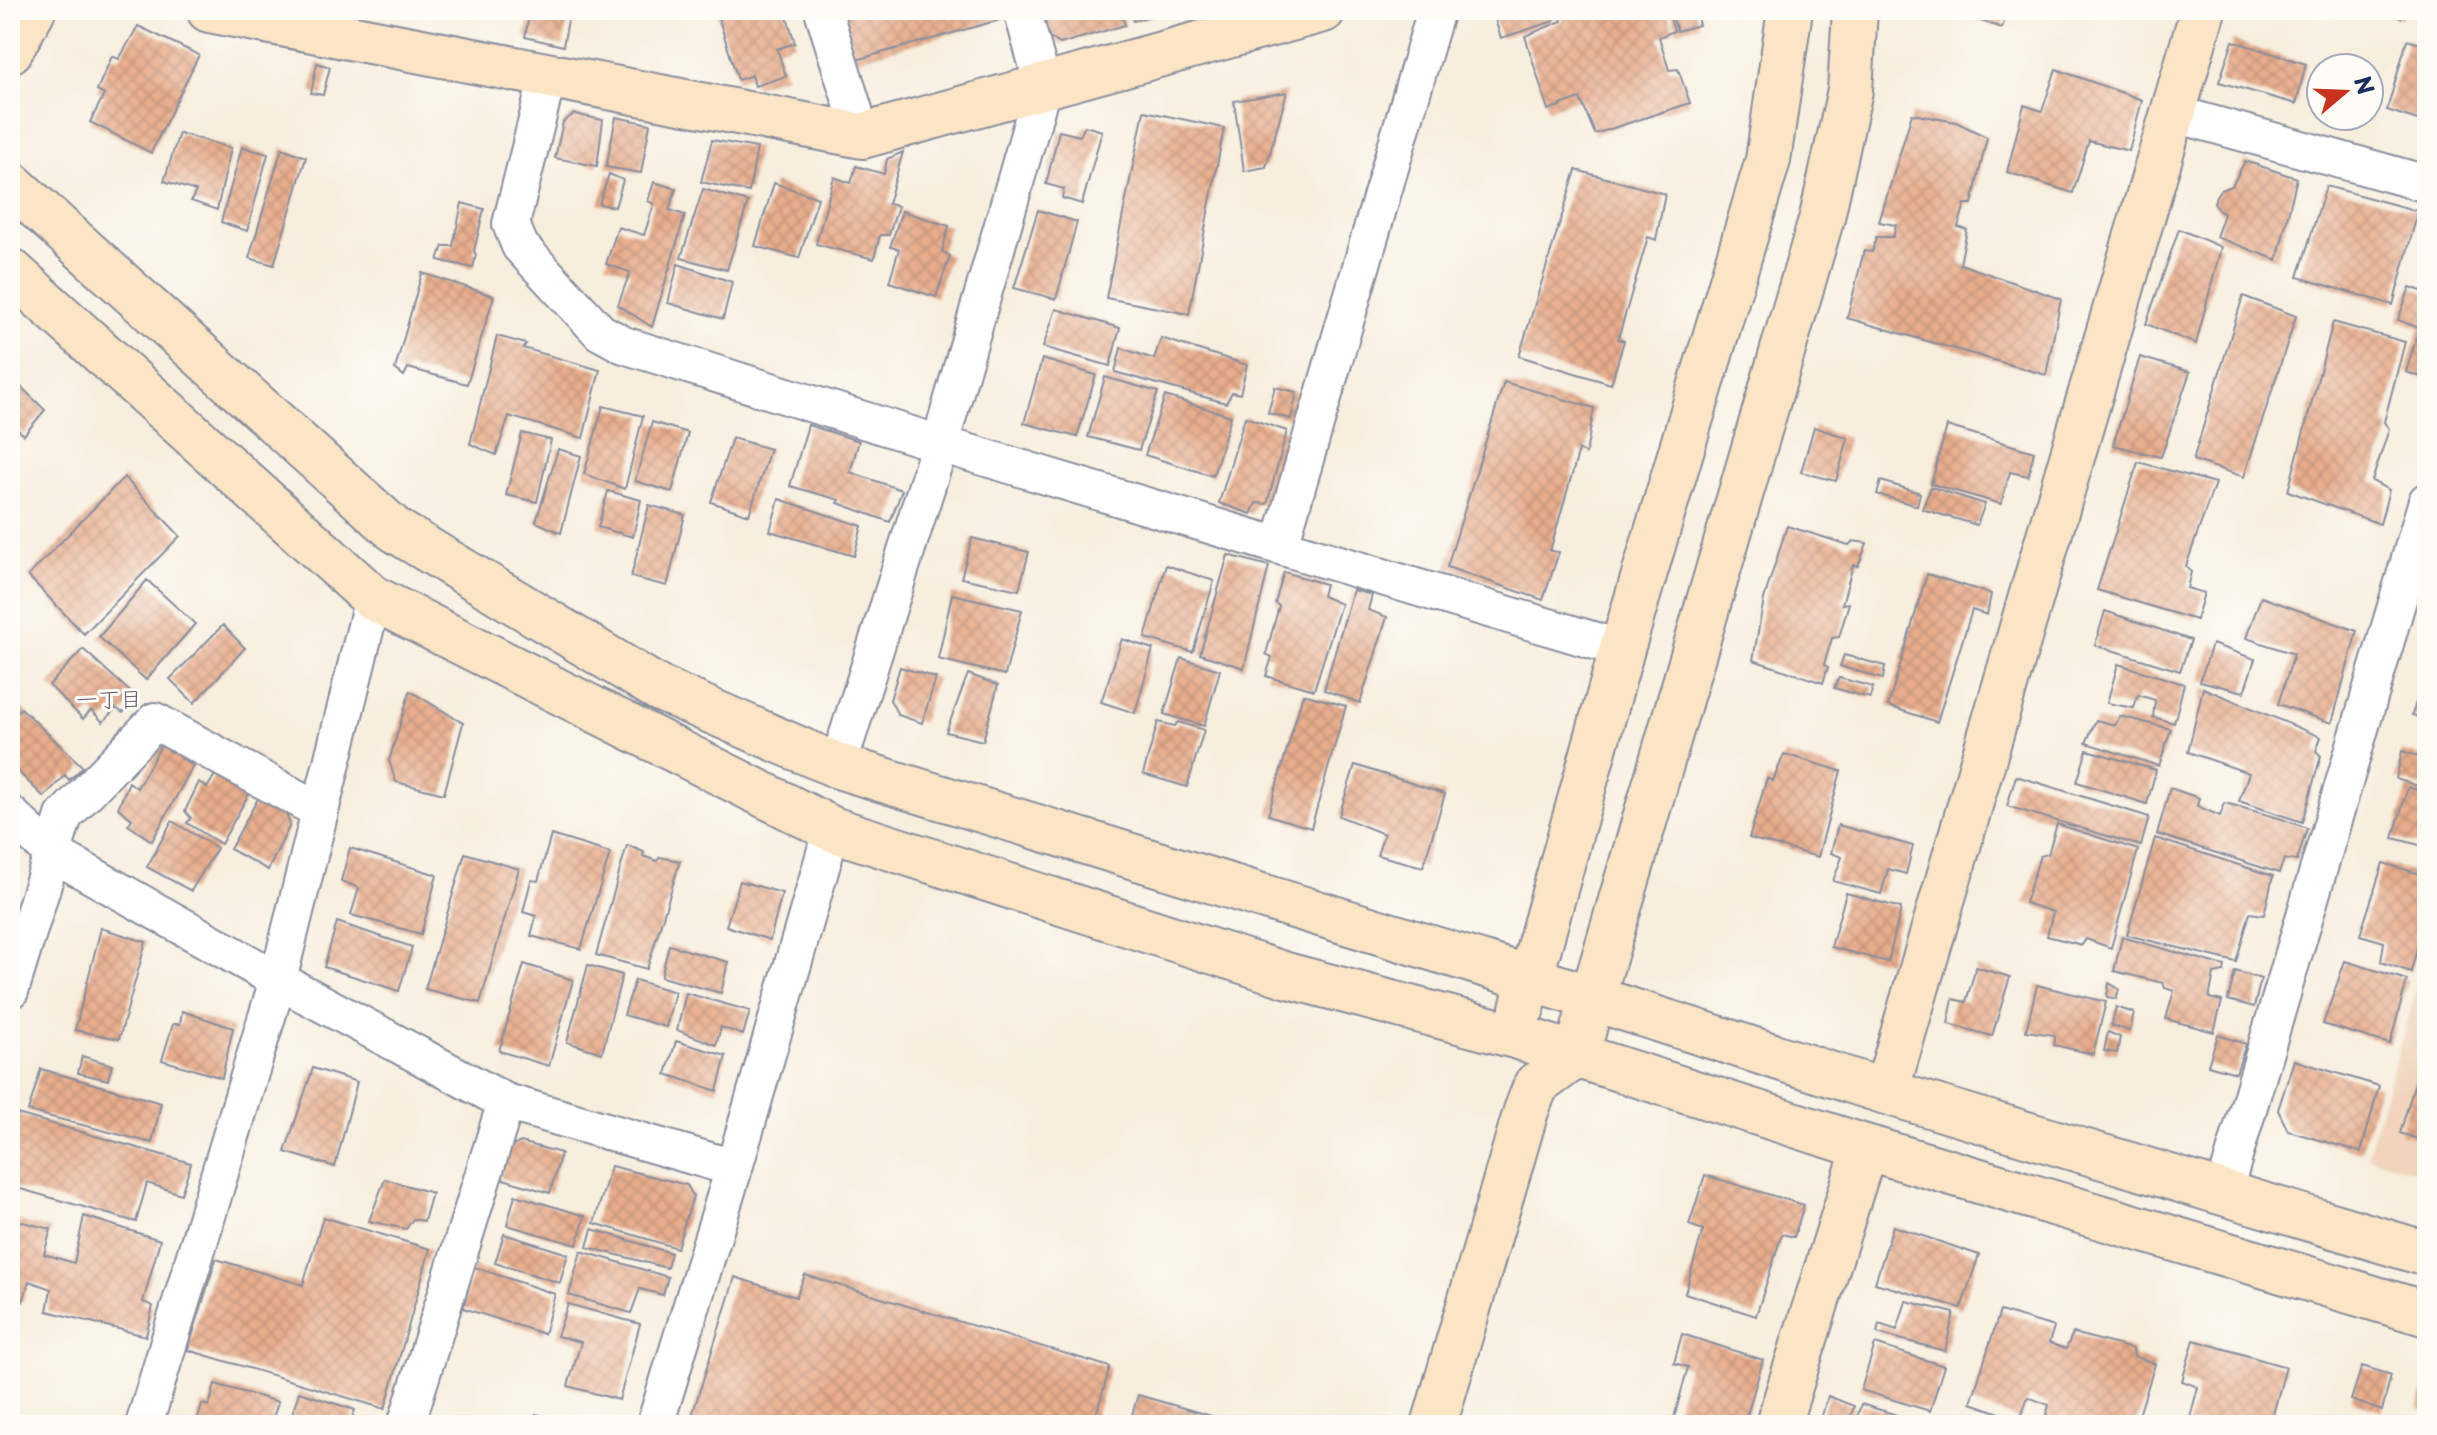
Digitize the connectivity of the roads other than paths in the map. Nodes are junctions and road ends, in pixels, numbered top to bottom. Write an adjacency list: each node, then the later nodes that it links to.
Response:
1 (33, 10): 11 (street)
2 (209, 10): 12 (street)
3 (823, 10): 15 (street)
4 (1022, 10): 13 (street)
5 (1323, 10): 10 (street)
6 (1436, 10): 21 (street)
7 (1790, 10): 23 (street)
8 (1855, 10): 32 (street)
9 (2203, 10): 14 (street)
10 (1234, 22): 13 (street)
11 (10, 51)
12 (548, 76): 15 (street); 19 (street)
13 (1043, 85): 15 (street); 19 (street)
14 (2172, 113): 17 (street); 36 (street)
15 (862, 136)
16 (10, 183): 24 (street)
17 (2427, 184)
18 (10, 270): 22 (street)
19 (940, 444): 21 (street); 24 (street)
20 (2427, 501): 40 (street)
21 (1280, 545): 23 (street)
22 (373, 598): 25 (street); 27 (street)
23 (1622, 649): 29 (street)
24 (838, 766): 29 (street)
25 (320, 811): 28 (street); 30 (street)
26 (10, 814): 28 (street)
27 (832, 829): 33 (street); 39 (street)
28 (52, 853): 30 (street); 31 (street)
29 (1529, 978): 32 (street); 33 (street)
30 (278, 980): 37 (street); 43 (street)
31 (10, 991)
32 (1592, 999): 34 (street); 36 (street)
33 (1515, 1036): 34 (street); 35 (street)
34 (1577, 1055): 35 (street); 38 (street)
35 (1536, 1085): 46 (street)
36 (1886, 1092): 40 (street)
37 (506, 1102): 39 (street); 44 (street)
38 (1865, 1147): 42 (street); 47 (street)
39 (734, 1168): 45 (street)
40 (2223, 1194): 41 (street)
41 (2427, 1254)
42 (2427, 1314)
43 (144, 1425)
44 (406, 1425)
45 (655, 1425)
46 (1434, 1425)
47 (1778, 1425)

